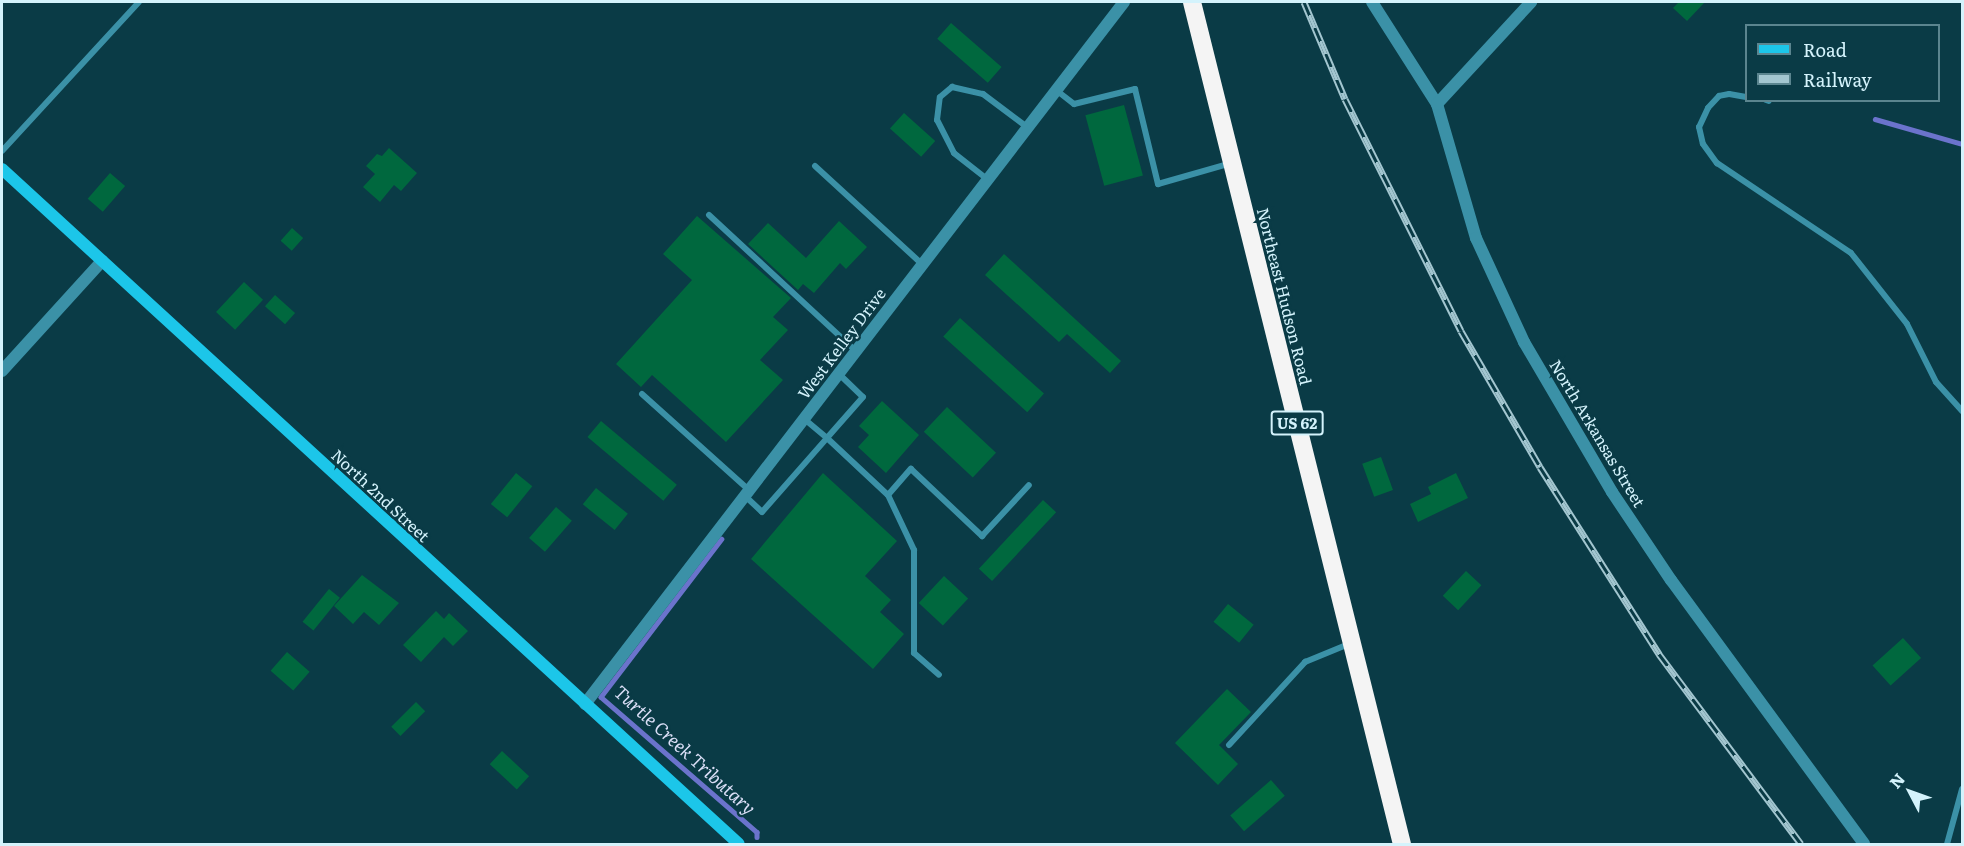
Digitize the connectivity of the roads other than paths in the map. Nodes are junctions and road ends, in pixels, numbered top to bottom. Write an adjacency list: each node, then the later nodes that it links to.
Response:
1 (139, 2): 10 (lane)
2 (1124, 2): 6 (street, West Kelley Drive)
3 (1191, 2): 11 (highway, Northeast Hudson Road / US 62)
4 (1372, 2): 8 (street, North Arkansas Street)
5 (1531, 2): 8 (street)
6 (1056, 90): 9 (street, West Kelley Drive); 11 (lane)
7 (1745, 97): 22 (lane)
8 (1437, 105): 35 (street, North Arkansas Street)
9 (1028, 128): 14 (street, West Kelley Drive); 14 (lane)
10 (2, 151)
11 (1232, 163): 28 (highway, Northeast Hudson Road / US 62)
12 (814, 166): 17 (lane)
13 (2, 169): 16 (main road, North 2nd Street)
14 (987, 179): 17 (street, West Kelley Drive)
15 (709, 215): 18 (lane)
16 (102, 261): 19 (street); 30 (main road, North 2nd Street)
17 (922, 264): 18 (street, West Kelley Drive)
18 (856, 351): 20 (street, West Kelley Drive)
19 (2, 372)
20 (838, 374): 23 (street, West Kelley Drive); 24 (lane)
21 (642, 394): 26 (lane)
22 (1962, 411)
23 (804, 419): 24 (lane); 26 (street, West Kelley Drive)
24 (827, 438): 26 (lane); 27 (lane)
25 (1029, 485): 27 (lane)
26 (747, 493): 30 (street, West Kelley Drive)
27 (888, 495): 29 (lane)
28 (1351, 643): 31 (lane); 34 (highway, Northeast Hudson Road / US 62)
29 (939, 675)
30 (585, 704): 33 (main road, North 2nd Street)
31 (1229, 745)
32 (1962, 789): 36 (lane)
33 (733, 843)
34 (1402, 844)
35 (1864, 844)
36 (1947, 844)

